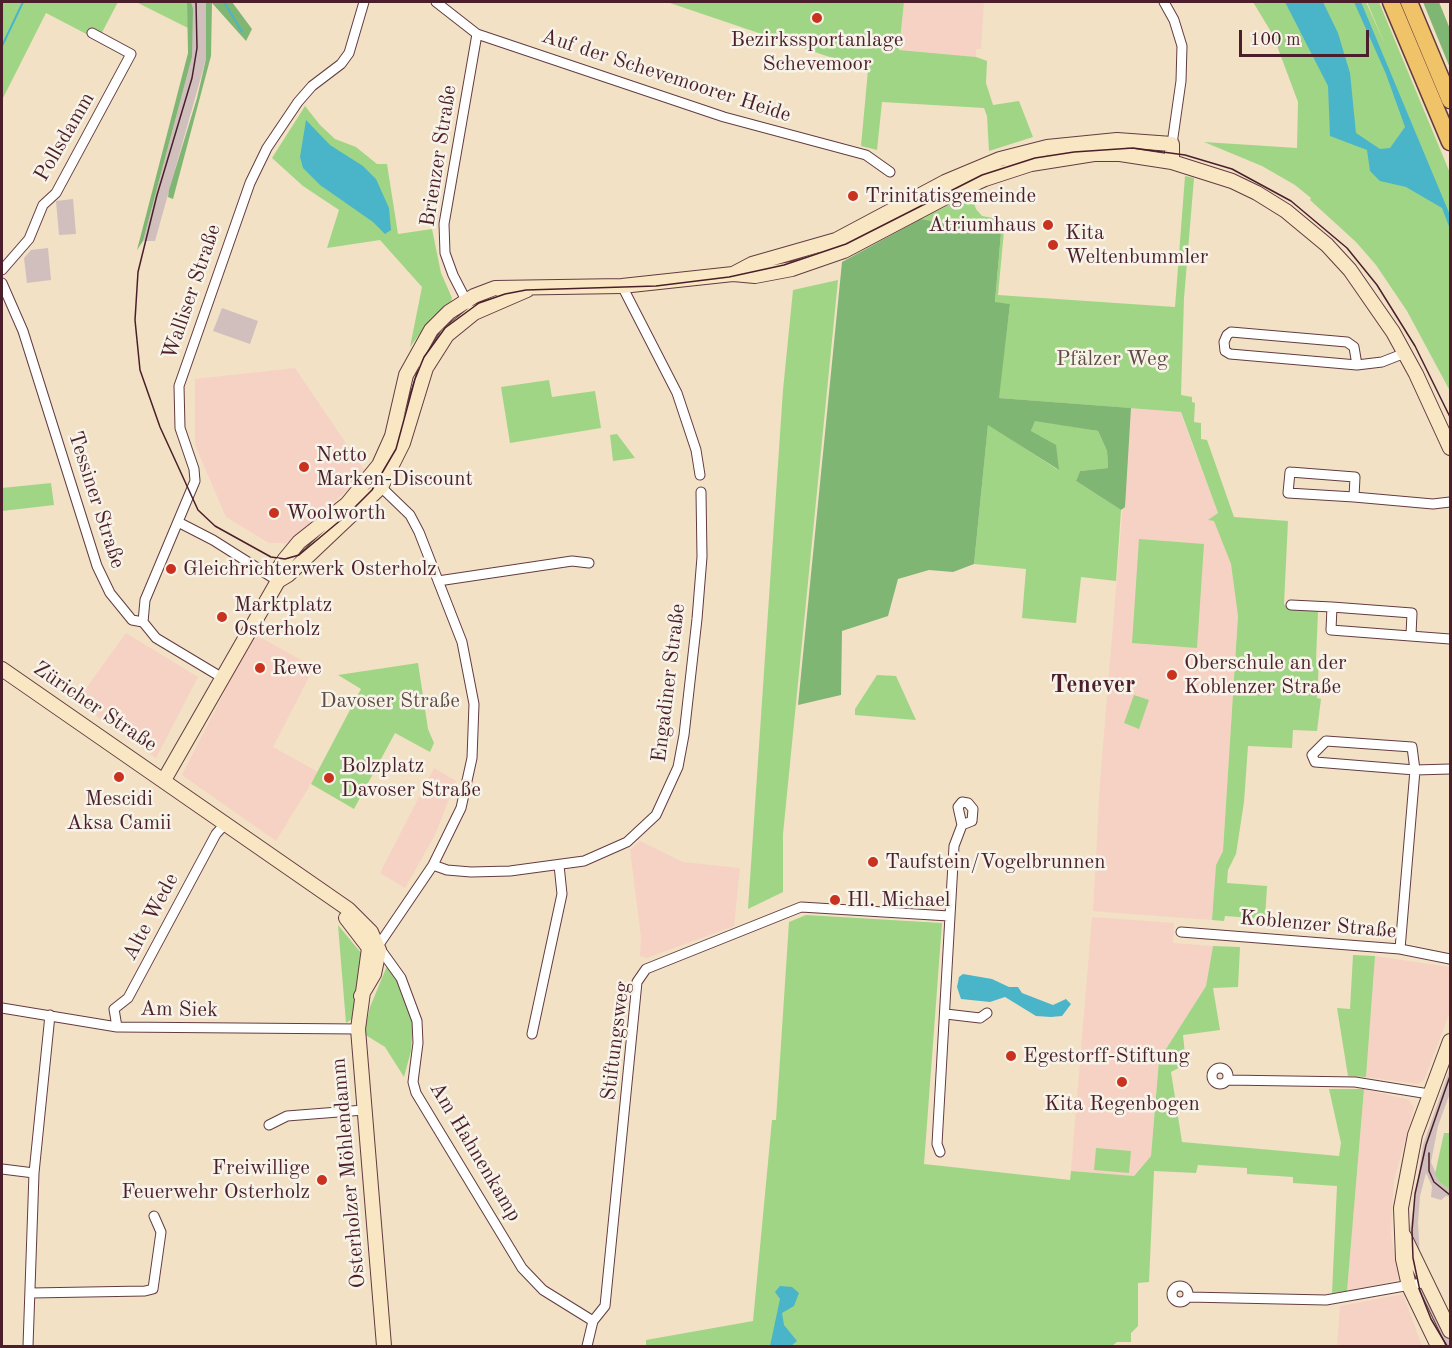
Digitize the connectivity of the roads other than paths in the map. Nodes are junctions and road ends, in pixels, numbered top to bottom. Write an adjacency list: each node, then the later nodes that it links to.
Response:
1 (364, 2): 28 (street, Walliser Straße)
2 (436, 2): 7 (street, Auf der Schevemoorer Heide)
3 (1164, 2): 10 (street)
4 (1391, 2): 9 (highway)
5 (1409, 2): 8 (highway)
6 (92, 33): 13 (street, Pollsdamm)
7 (477, 34): 12 (street, Auf der Schevemoorer Heide); 18 (street, Brienzer Straße)
8 (1450, 100)
9 (1450, 142)
10 (1172, 144): 11 (street); 14 (street)
11 (1172, 162): 14 (street); 20 (street)
12 (890, 172)
13 (2, 270)
14 (733, 274): 16 (street)
15 (2, 283): 36 (street, Tessiner Straße)
16 (622, 286): 17 (street); 23 (street)
17 (534, 288): 18 (street); 19 (street)
18 (466, 301): 19 (street, Brienzer Straße); 29 (street)
19 (474, 313): 24 (street)
20 (1404, 353): 21 (street); 22 (street)
21 (1358, 365): 21 (street)
22 (1450, 448)
23 (700, 475)
24 (381, 487): 30 (street); 33 (street)
25 (701, 492): 47 (street, Engadiner Straße)
26 (1354, 498): 26 (street); 27 (street)
27 (1450, 502)
28 (178, 522): 32 (street); 36 (street, Walliser Straße)
29 (304, 538): 30 (street); 32 (street)
30 (313, 552): 32 (street)
31 (589, 563): 33 (street)
32 (278, 581): 40 (street)
33 (438, 581): 46 (street)
34 (1291, 605): 35 (street)
35 (1332, 608): 37 (street); 37 (street)
36 (143, 622): 40 (street, Tessiner Straße)
37 (1411, 635): 38 (street)
38 (1450, 639)
39 (2, 669): 43 (street, Züricher Straße)
40 (221, 677): 43 (street)
41 (1415, 770): 41 (street); 42 (street); 51 (street)
42 (1450, 770)
43 (164, 780): 44 (street)
44 (225, 824): 50 (street); 57 (street, Alte Wede)
45 (962, 825): 48 (street)
46 (433, 865): 47 (street, Engadiner Straße); 50 (street)
47 (559, 865): 59 (street)
48 (950, 916): 55 (street); 74 (street, Stiftungsweg)
49 (1182, 932): 51 (street, Koblenzer Straße)
50 (374, 947): 58 (street, Osterholzer Möhlendamm); 74 (street, Am Hahnenkamp)
51 (1400, 949): 52 (street, Koblenzer Straße)
52 (1450, 959)
53 (2, 1008): 56 (street, Am Siek)
54 (987, 1013): 55 (street)
55 (946, 1014): 65 (street)
56 (50, 1016): 57 (street, Am Siek); 67 (street)
57 (117, 1027): 58 (street, Am Siek)
58 (358, 1029): 63 (street, Osterholzer Möhlendamm)
59 (532, 1034)
60 (1450, 1041): 62 (street)
61 (1227, 1080): 62 (street)
62 (1429, 1094): 69 (street)
63 (364, 1110): 64 (street); 77 (street, Osterholzer Möhlendamm)
64 (269, 1125)
65 (940, 1152)
66 (2, 1169): 67 (street)
67 (34, 1173): 72 (street)
68 (154, 1216): 72 (street)
69 (1402, 1231): 70 (street); 71 (street)
70 (1427, 1282): 71 (street); 75 (street)
71 (1409, 1286): 73 (street); 79 (street)
72 (31, 1293): 76 (street)
73 (1188, 1297)
74 (593, 1321): 78 (street)
75 (1450, 1331)
76 (28, 1347)
77 (384, 1347)
78 (587, 1347)
79 (1438, 1347)

